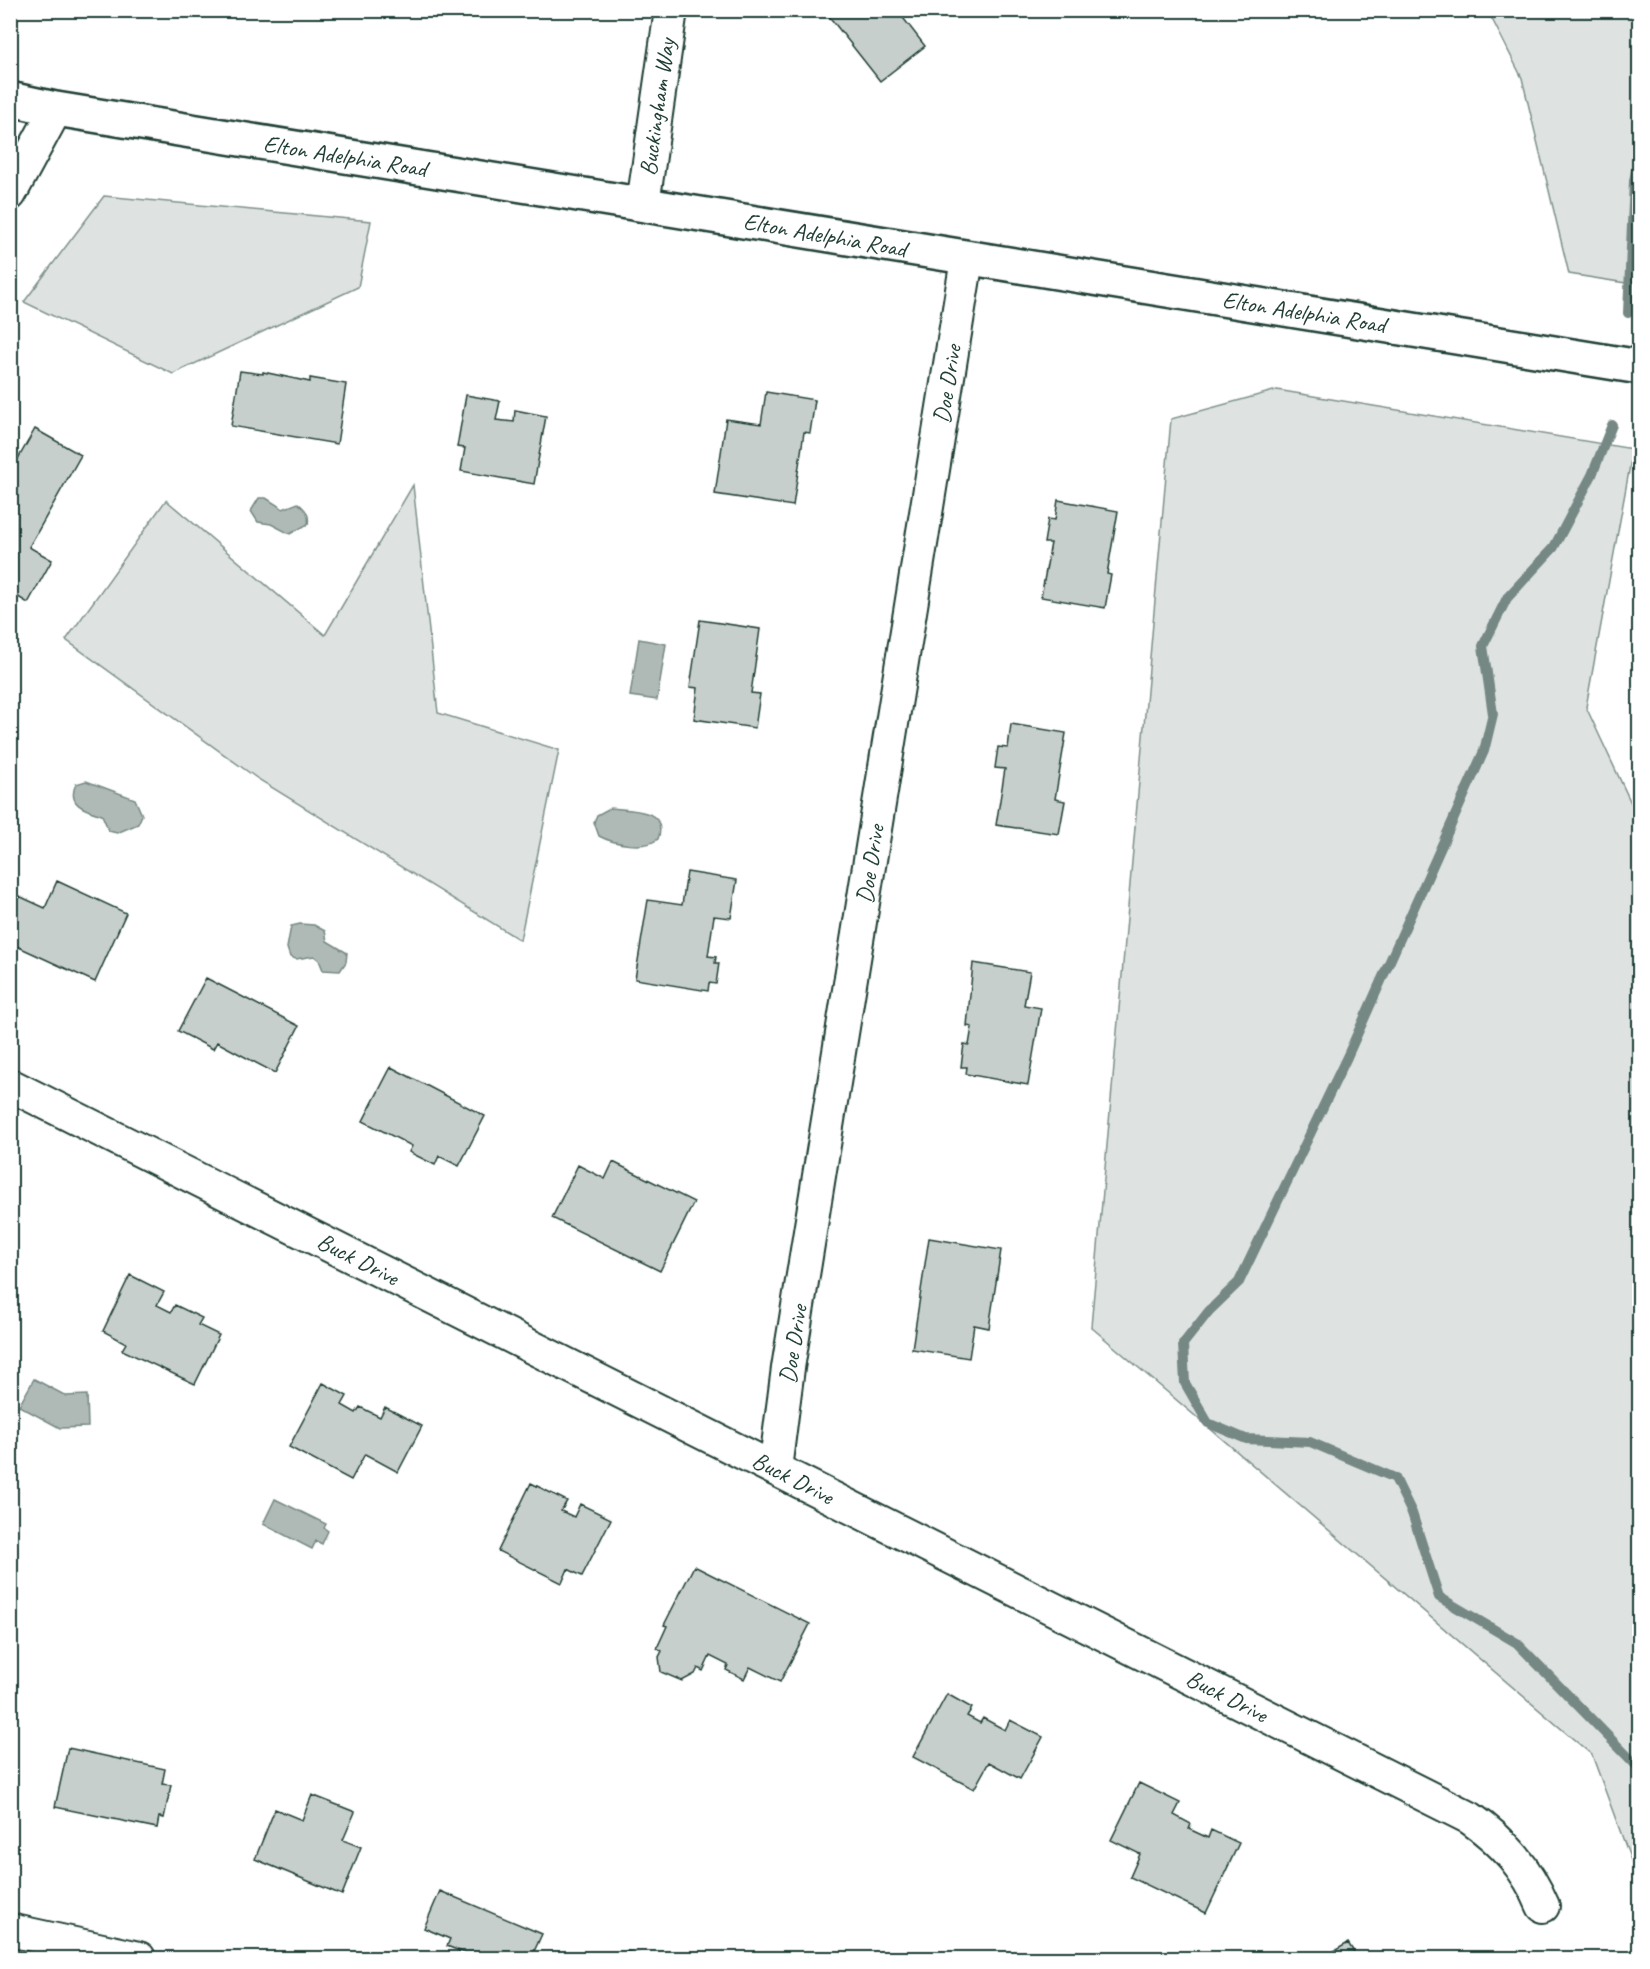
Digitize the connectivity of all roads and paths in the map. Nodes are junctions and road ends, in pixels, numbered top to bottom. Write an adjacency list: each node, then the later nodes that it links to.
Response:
1 (671, 10): 5 (street, Buckingham Way)
2 (10, 99): 3 (main road, Elton Adelphia Road)
3 (56, 109): 4 (street); 5 (main road, Elton Adelphia Road)
4 (10, 194)
5 (643, 204): 6 (main road, Elton Adelphia Road)
6 (967, 259): 7 (main road, Elton Adelphia Road); 9 (street, Doe Drive)
7 (1640, 367)
8 (10, 1085): 9 (street, Buck Drive)
9 (775, 1469): 10 (street, Buck Drive)
10 (1543, 1906)
11 (10, 1930): 12 (street)
12 (139, 1959)

